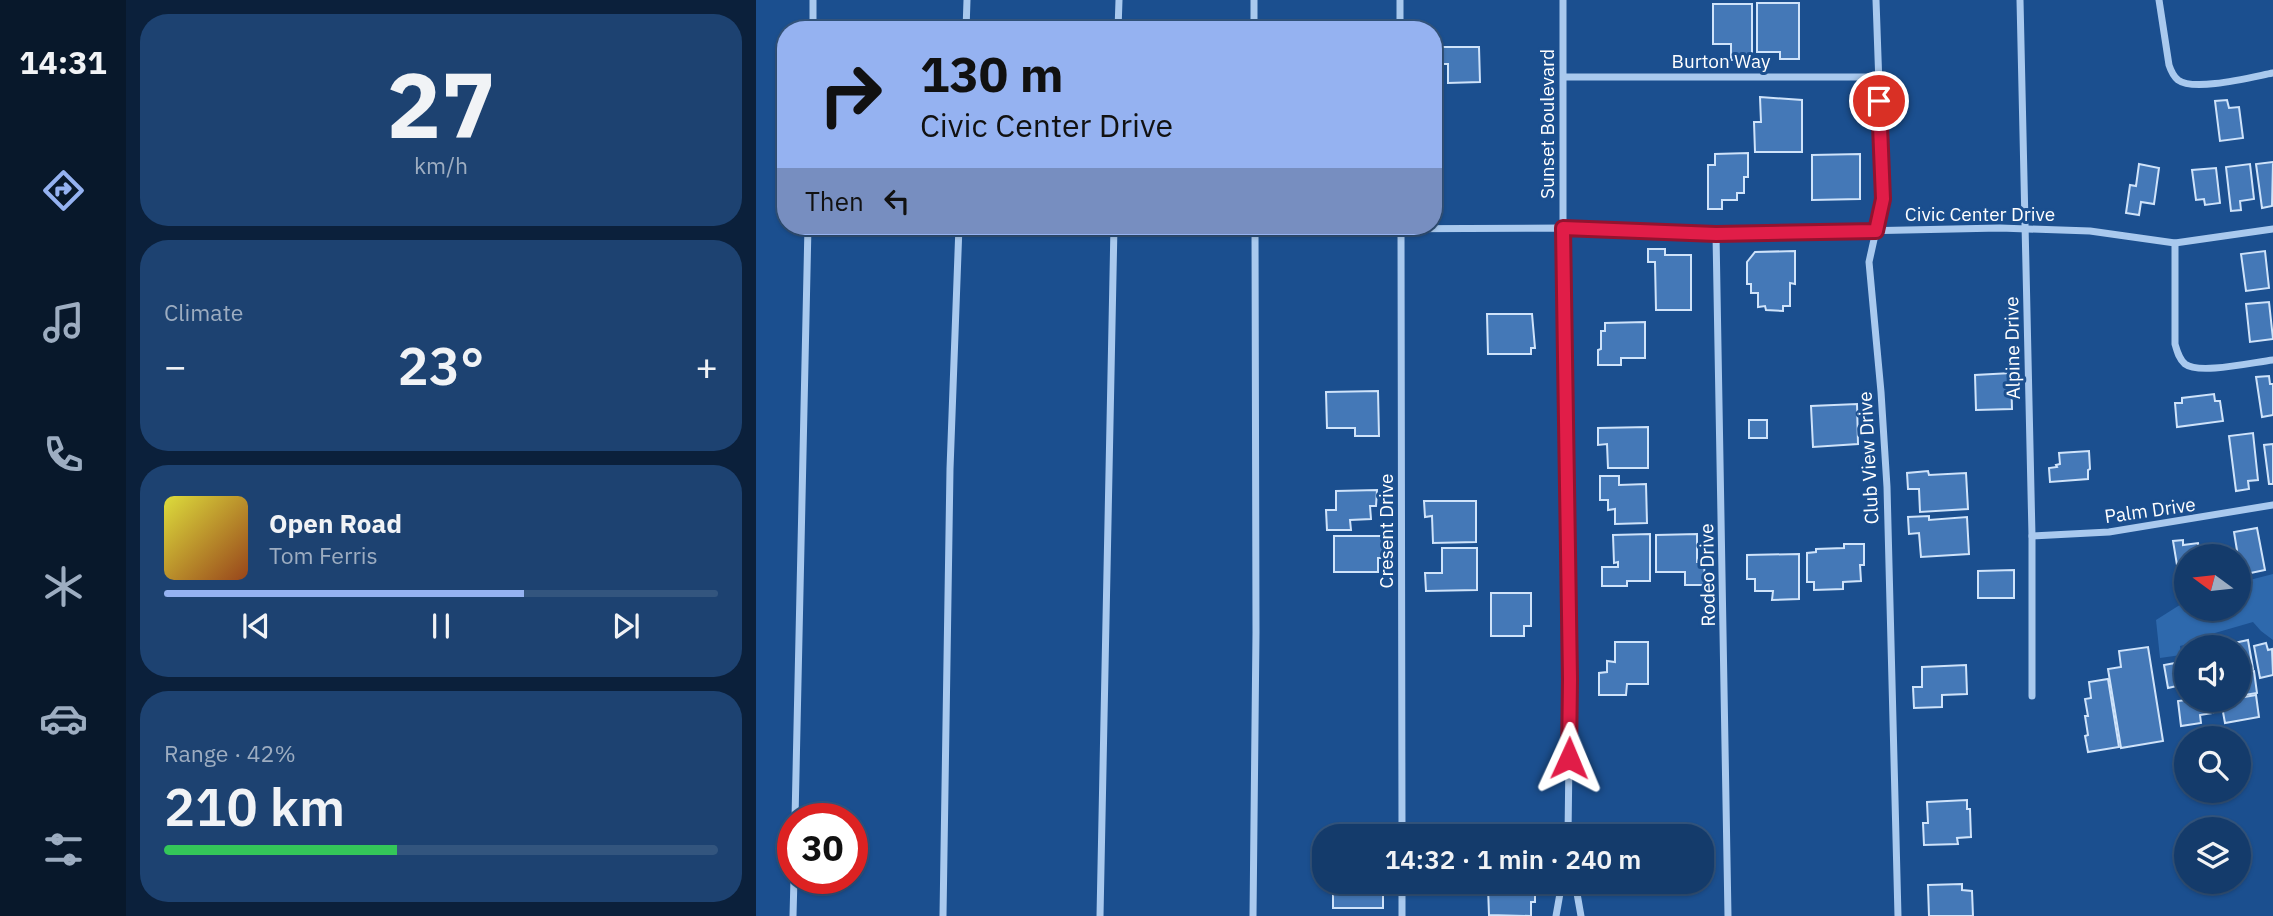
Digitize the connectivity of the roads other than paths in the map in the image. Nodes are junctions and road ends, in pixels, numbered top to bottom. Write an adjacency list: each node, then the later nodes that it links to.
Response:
1 (813, 0): 10 (street)
2 (967, 0): 11 (street)
3 (1119, 0): 12 (street)
4 (1254, 0): 13 (street)
5 (1400, 0): 14 (street)
6 (1563, 0): 16 (street, Sunset Boulevard)
7 (1876, 0): 17 (street, Club View Drive)
8 (2020, 0): 20 (street, Alpine Drive)
9 (2159, 0): 15 (street)
10 (813, 21)
11 (966, 21)
12 (1118, 21)
13 (1254, 21)
14 (1400, 21)
15 (2273, 73)
16 (1564, 77): 17 (street, Burton Way); 19 (street, Sunset Boulevard)
17 (1878, 77): 22 (street, Club View Drive)
18 (1442, 227): 19 (street, Civic Center Drive)
19 (1563, 228): 23 (street, Civic Center Drive); 36 (street, Sunset Boulevard)
20 (2025, 228): 22 (street, Civic Center Drive); 29 (street, Civic Center Drive); 32 (street, Alpine Drive)
21 (2273, 229): 29 (street, Civic Center Drive)
22 (1876, 231): 23 (street, Civic Center Drive); 49 (street, Club View Drive)
23 (1716, 234): 48 (street, Rodeo Drive)
24 (808, 235): 34 (street)
25 (959, 235): 42 (street)
26 (1114, 235): 43 (street)
27 (1255, 235): 44 (street)
28 (1401, 235): 35 (street, Cresent Drive)
29 (2175, 243): 30 (street)
30 (2273, 360)
31 (2273, 505): 32 (street, Palm Drive)
32 (2032, 536): 33 (street, Alpine Drive)
33 (2032, 696)
34 (796, 803)
35 (1402, 824)
36 (1568, 824)
37 (794, 894): 41 (street)
38 (1402, 894): 45 (street)
39 (1560, 894): 46 (street)
40 (1577, 894): 47 (street)
41 (793, 916)
42 (943, 916)
43 (1100, 916)
44 (1253, 916)
45 (1402, 916)
46 (1556, 916)
47 (1581, 916)
48 (1728, 916)
49 (1898, 916)

